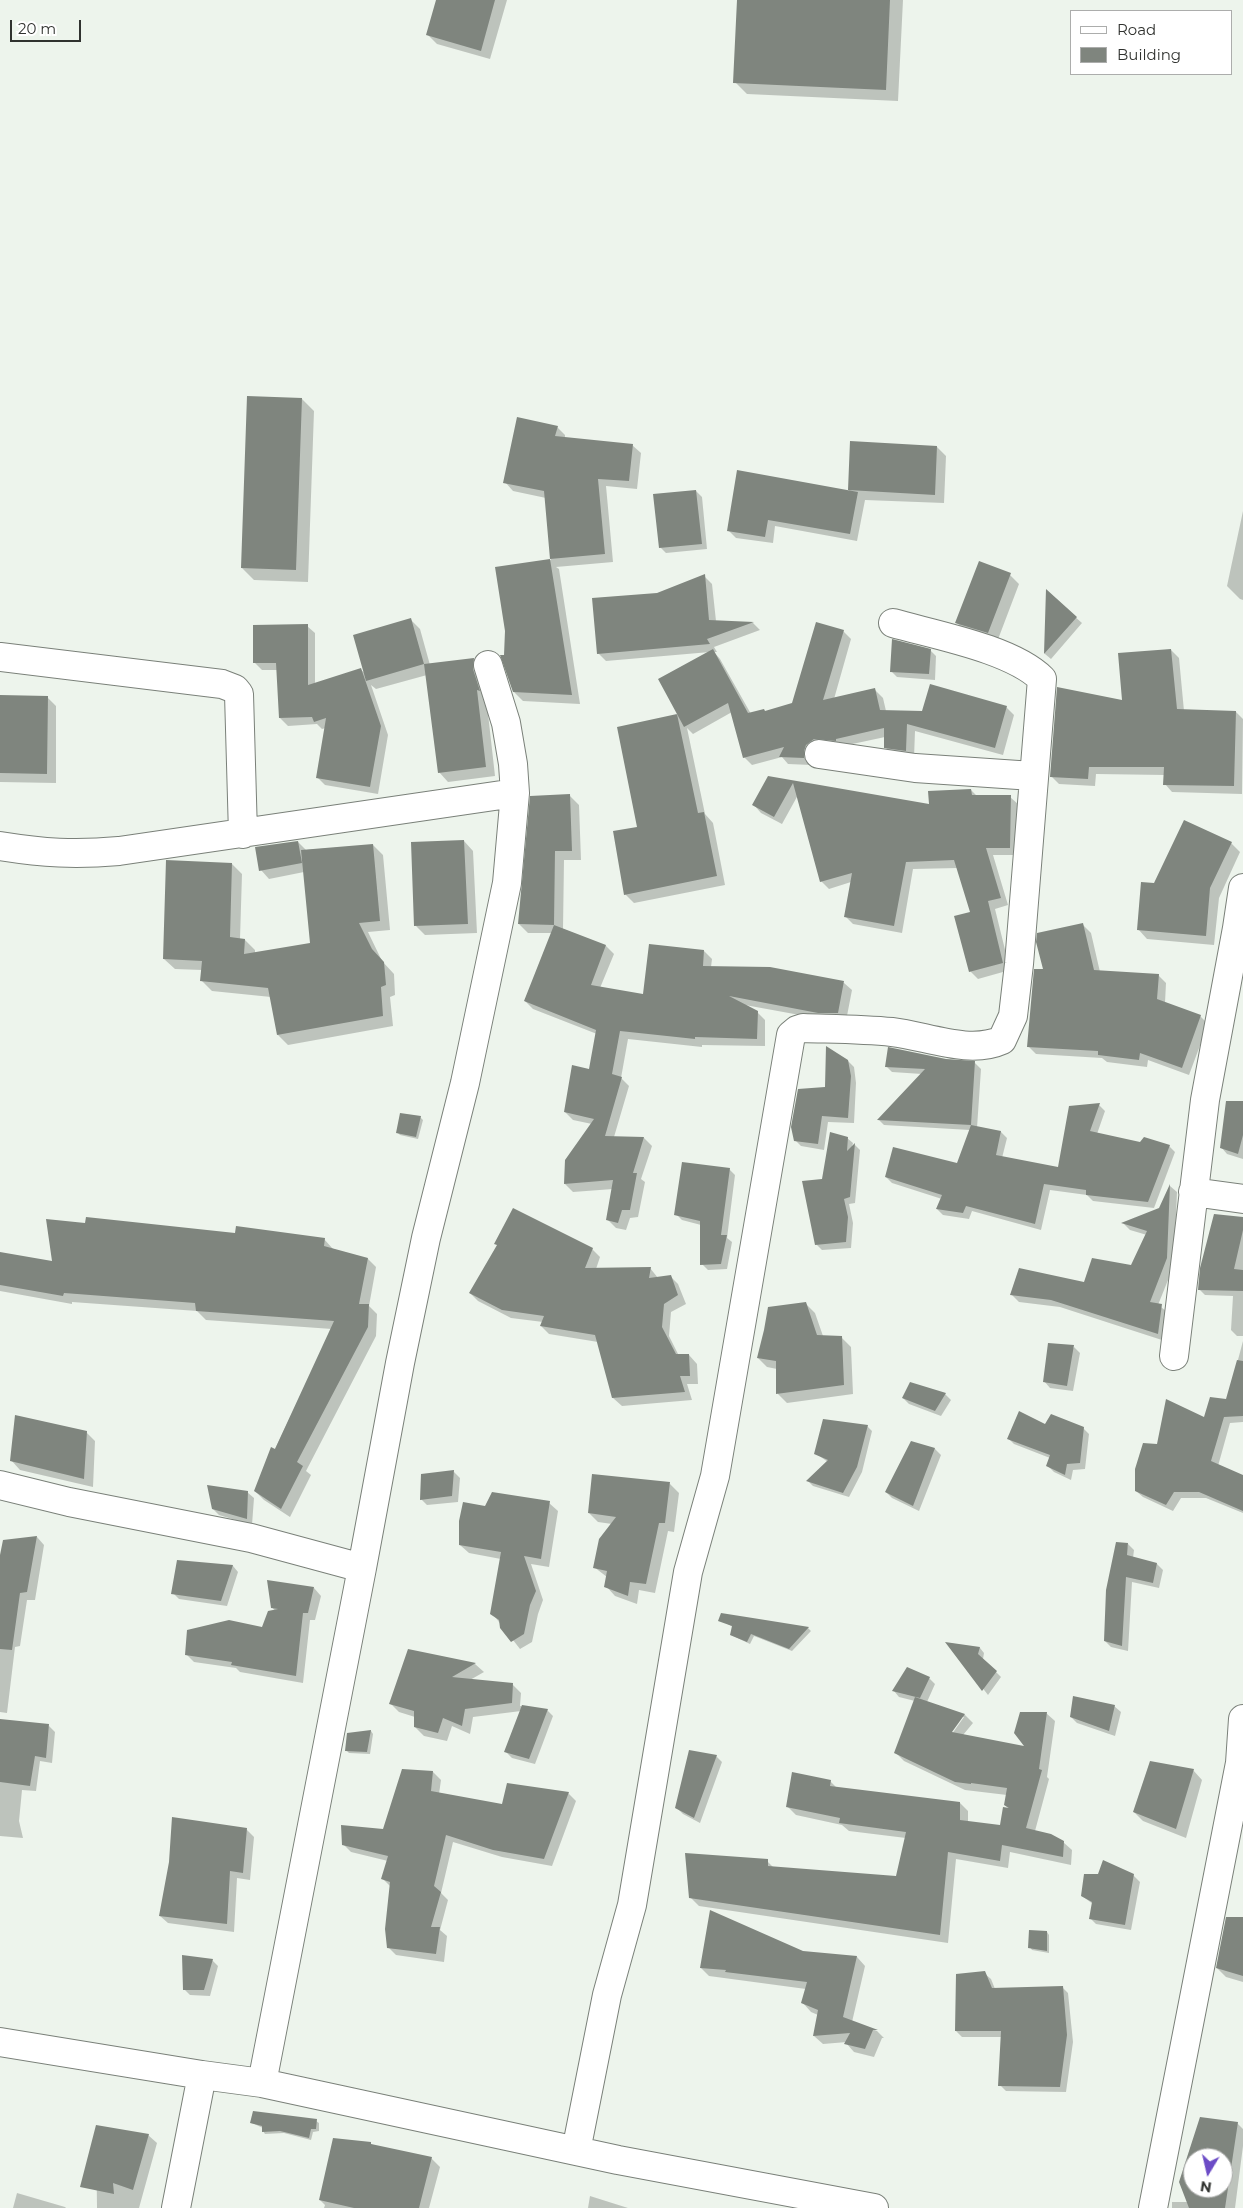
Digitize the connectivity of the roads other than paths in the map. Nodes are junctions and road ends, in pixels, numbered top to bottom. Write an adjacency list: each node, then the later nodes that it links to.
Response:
1 (893, 623): 5 (street)
2 (0, 658): 7 (street)
3 (488, 665): 6 (street)
4 (819, 754): 5 (street)
5 (1033, 776): 19 (street)
6 (515, 793): 7 (street); 14 (street)
7 (243, 834): 8 (street)
8 (0, 846)
9 (1243, 888): 10 (street)
10 (1193, 1192): 11 (street); 12 (street)
11 (1243, 1199)
12 (1174, 1356)
13 (0, 1485): 14 (street)
14 (362, 1568): 18 (street)
15 (1243, 1719): 22 (street)
16 (0, 2042): 17 (street)
17 (202, 2075): 18 (street); 20 (street)
18 (262, 2083): 19 (street)
19 (576, 2151): 21 (street)
20 (176, 2208)
21 (874, 2208)
22 (1153, 2208)

